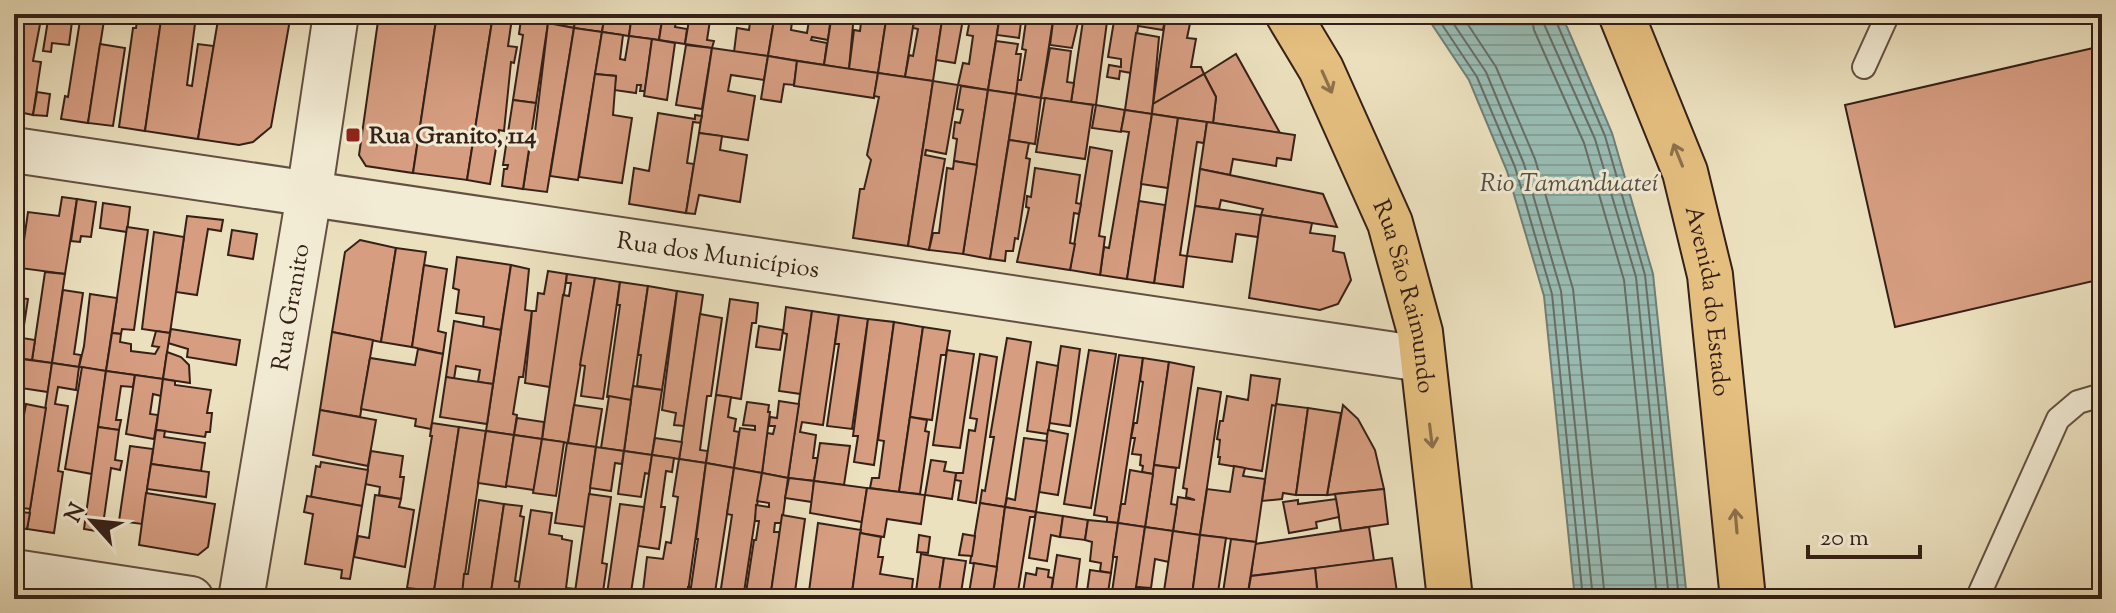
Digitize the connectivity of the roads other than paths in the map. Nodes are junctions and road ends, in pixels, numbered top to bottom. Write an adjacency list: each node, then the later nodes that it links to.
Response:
1 (336, 14): 7 (street, Rua Granito)
2 (1288, 14): 8 (highway, Rua São Raimundo, one-way to 8)
3 (1621, 14): 14 (highway, Avenida do Estado, one-way to 3)
4 (1888, 14): 5 (lane)
5 (1864, 67)
6 (14, 150): 7 (street, Rua dos Municípios)
7 (309, 195): 8 (street, Rua dos Municípios); 12 (street, Rua Granito)
8 (1422, 359): 13 (highway, Rua São Raimundo, one-way to 13)
9 (2102, 395): 15 (lane)
10 (14, 572): 11 (street)
11 (191, 599)
12 (241, 599)
13 (1450, 599)
14 (1743, 599)
15 (1977, 599)

